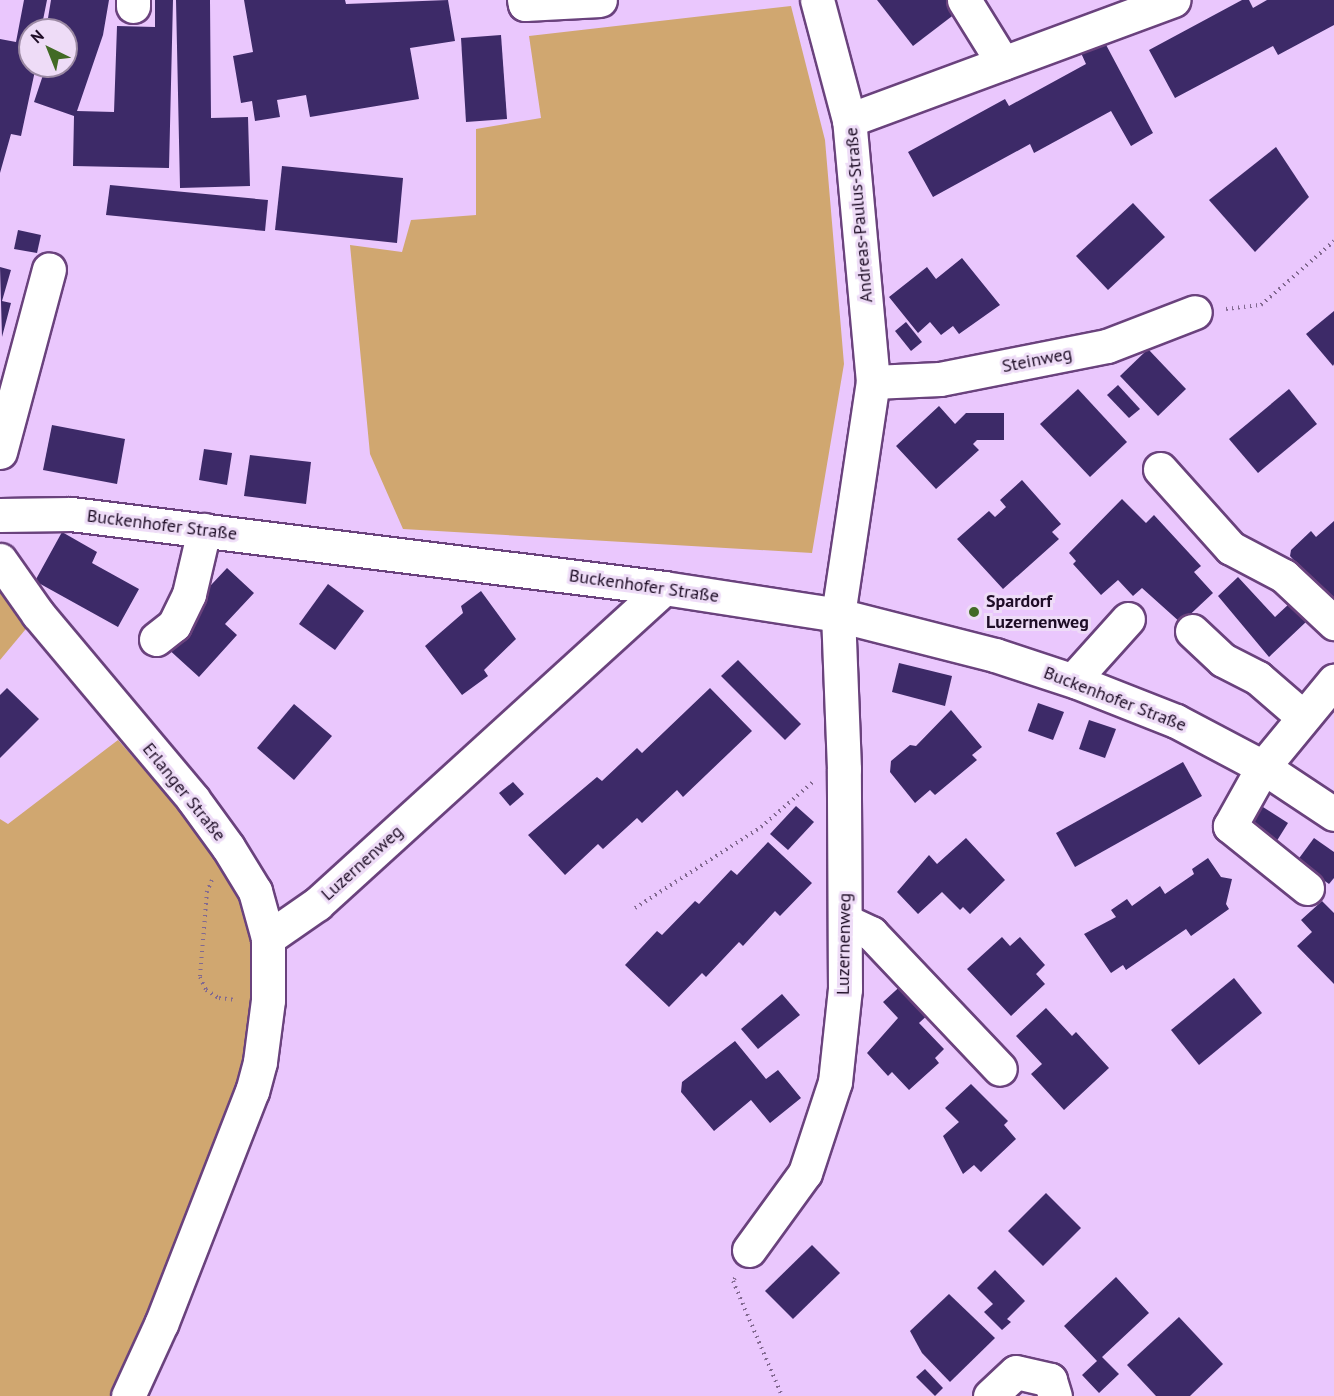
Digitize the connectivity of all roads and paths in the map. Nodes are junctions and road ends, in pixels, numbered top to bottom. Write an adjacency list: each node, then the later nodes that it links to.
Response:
1 (524, 0): 2 (street)
2 (600, 0)
3 (816, 0): 7 (street)
4 (964, 0): 6 (street)
5 (1163, 2): 6 (street, Andreas-Paulus-Straße)
6 (1003, 63): 7 (street, Andreas-Paulus-Straße)
7 (849, 120): 11 (street, Andreas-Paulus-Straße)
8 (1334, 241): 10 (path)
9 (49, 269): 12 (street)
10 (1195, 312): 11 (street, Steinweg)
11 (873, 382): 18 (street, Andreas-Paulus-Straße)
12 (0, 452)
13 (1160, 470): 20 (street)
14 (0, 515): 15 (street, Buckenhofer Straße)
15 (204, 531): 17 (street, Buckenhofer Straße); 22 (street)
16 (0, 560): 29 (street, Erlanger Straße)
17 (664, 588): 18 (street, Buckenhofer Straße); 33 (street, Luzernenweg)
18 (838, 615): 23 (street, Buckenhofer Straße); 27 (street, Luzernenweg)
19 (1128, 619): 23 (street)
20 (1334, 622)
21 (1192, 631): 25 (street)
22 (156, 639)
23 (1073, 680): 26 (street, Buckenhofer Straße)
24 (1334, 681): 25 (street)
25 (1302, 716): 26 (street)
26 (1263, 767): 28 (street, Buckenhofer Straße); 30 (street)
27 (844, 769): 31 (path); 32 (street, Luzernenweg)
28 (1334, 814)
29 (228, 847): 33 (street, Erlanger Straße); 34 (path)
30 (1307, 888)
31 (635, 908)
32 (845, 921): 35 (street); 36 (street, Luzernenweg)
33 (268, 938): 34 (street, Erlanger Straße)
34 (268, 1000): 37 (street, Erlanger Straße)
35 (999, 1070)
36 (749, 1250): 38 (path)
37 (128, 1396)
38 (782, 1396)
39 (990, 1396): 40 (street)
40 (1055, 1396)

